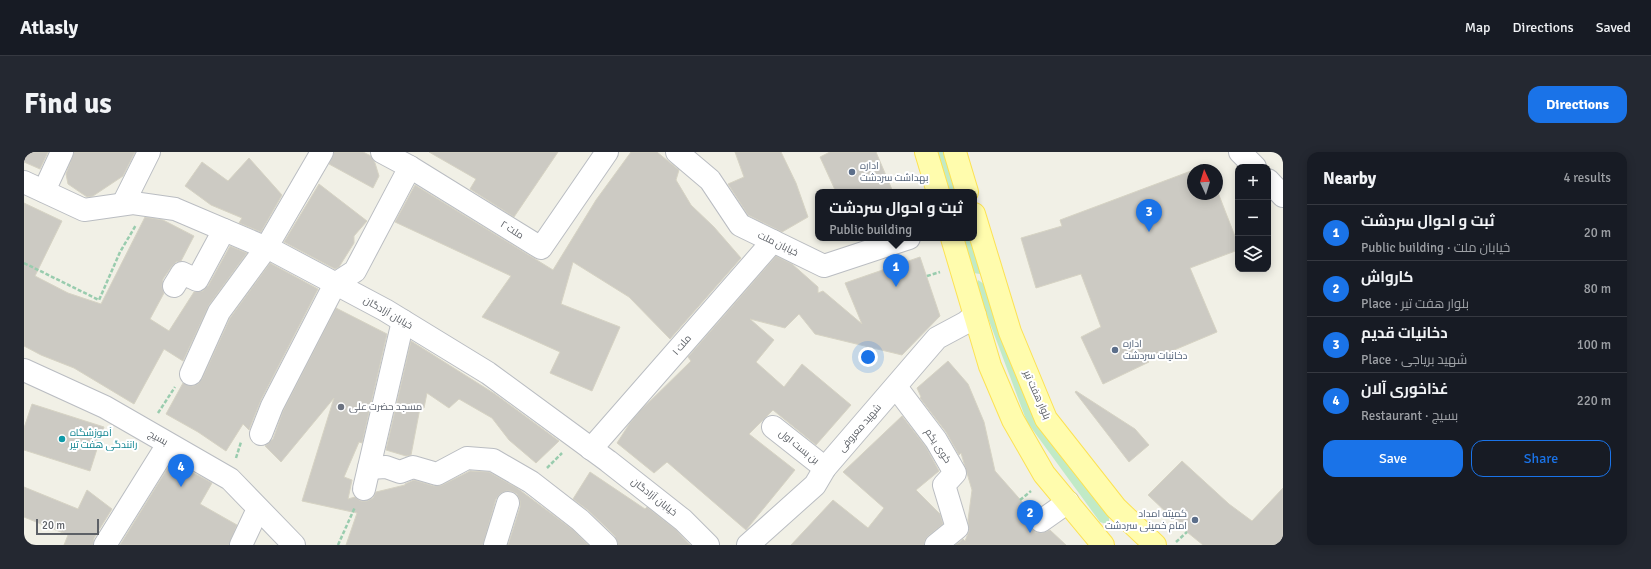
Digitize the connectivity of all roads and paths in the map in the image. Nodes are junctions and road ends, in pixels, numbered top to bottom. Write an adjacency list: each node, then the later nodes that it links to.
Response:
1 (62, 152): 15 (street)
2 (149, 152): 16 (street)
3 (322, 152): 23 (street)
4 (382, 152): 11 (street, ملت ۲)
5 (607, 152): 11 (street, ملت ۲)
6 (677, 152): 20 (street, خیابان ملت)
7 (926, 152): 13 (main road)
8 (955, 152): 14 (main road)
9 (1240, 152): 10 (street)
10 (1252, 164)
11 (410, 167): 25 (street)
12 (24, 182): 15 (street, خیابان آزادگان)
13 (937, 189)
14 (966, 189)
15 (44, 191): 16 (street, خیابان آزادگان)
16 (122, 204): 17 (street, خیابان آزادگان)
17 (147, 205): 19 (street, خیابان آزادگان); 24 (path)
18 (977, 224): 56 (main road, بلوار هفت تیر)
19 (224, 230): 23 (street, خیابان آزادگان); 26 (street)
20 (773, 241): 21 (street, خیابان ملت); 36 (street, ملت ۱)
21 (900, 241)
22 (953, 241): 27 (main road)
23 (266, 248): 25 (street, خیابان آزادگان); 30 (street)
24 (24, 263)
25 (335, 284): 28 (street, خیابان آزادگان); 34 (street)
26 (174, 286)
27 (975, 315): 31 (street, شهید معروفی); 41 (main road)
28 (403, 321): 36 (street, خیابان آزادگان); 37 (street)
29 (24, 373): 33 (street, بسیج)
30 (191, 374): 33 (path)
31 (896, 388): 38 (street, شهید معروفی); 54 (street, کوی یکم)
32 (773, 426): 38 (street, بن بست اول)
33 (147, 432): 35 (street, بسیج)
34 (261, 434): 39 (path)
35 (168, 444): 39 (street, بسیج); 46 (street)
36 (591, 449): 52 (street, خیابان آزادگان)
37 (369, 468): 40 (street); 51 (street)
38 (825, 468): 53 (street, شهید معروفی)
39 (217, 471): 43 (street, بسیج)
40 (364, 489): 49 (path)
41 (1068, 502): 44 (street); 55 (main road)
42 (508, 503): 50 (street)
43 (258, 509): 47 (street); 48 (street, بسیج)
44 (1041, 521)
45 (1187, 532): 57 (path)
46 (105, 545)
47 (241, 545)
48 (294, 545)
49 (338, 545)
50 (495, 545)
51 (606, 545)
52 (708, 545)
53 (748, 545)
54 (936, 545)
55 (1103, 545)
56 (1155, 545)
57 (1173, 545)

